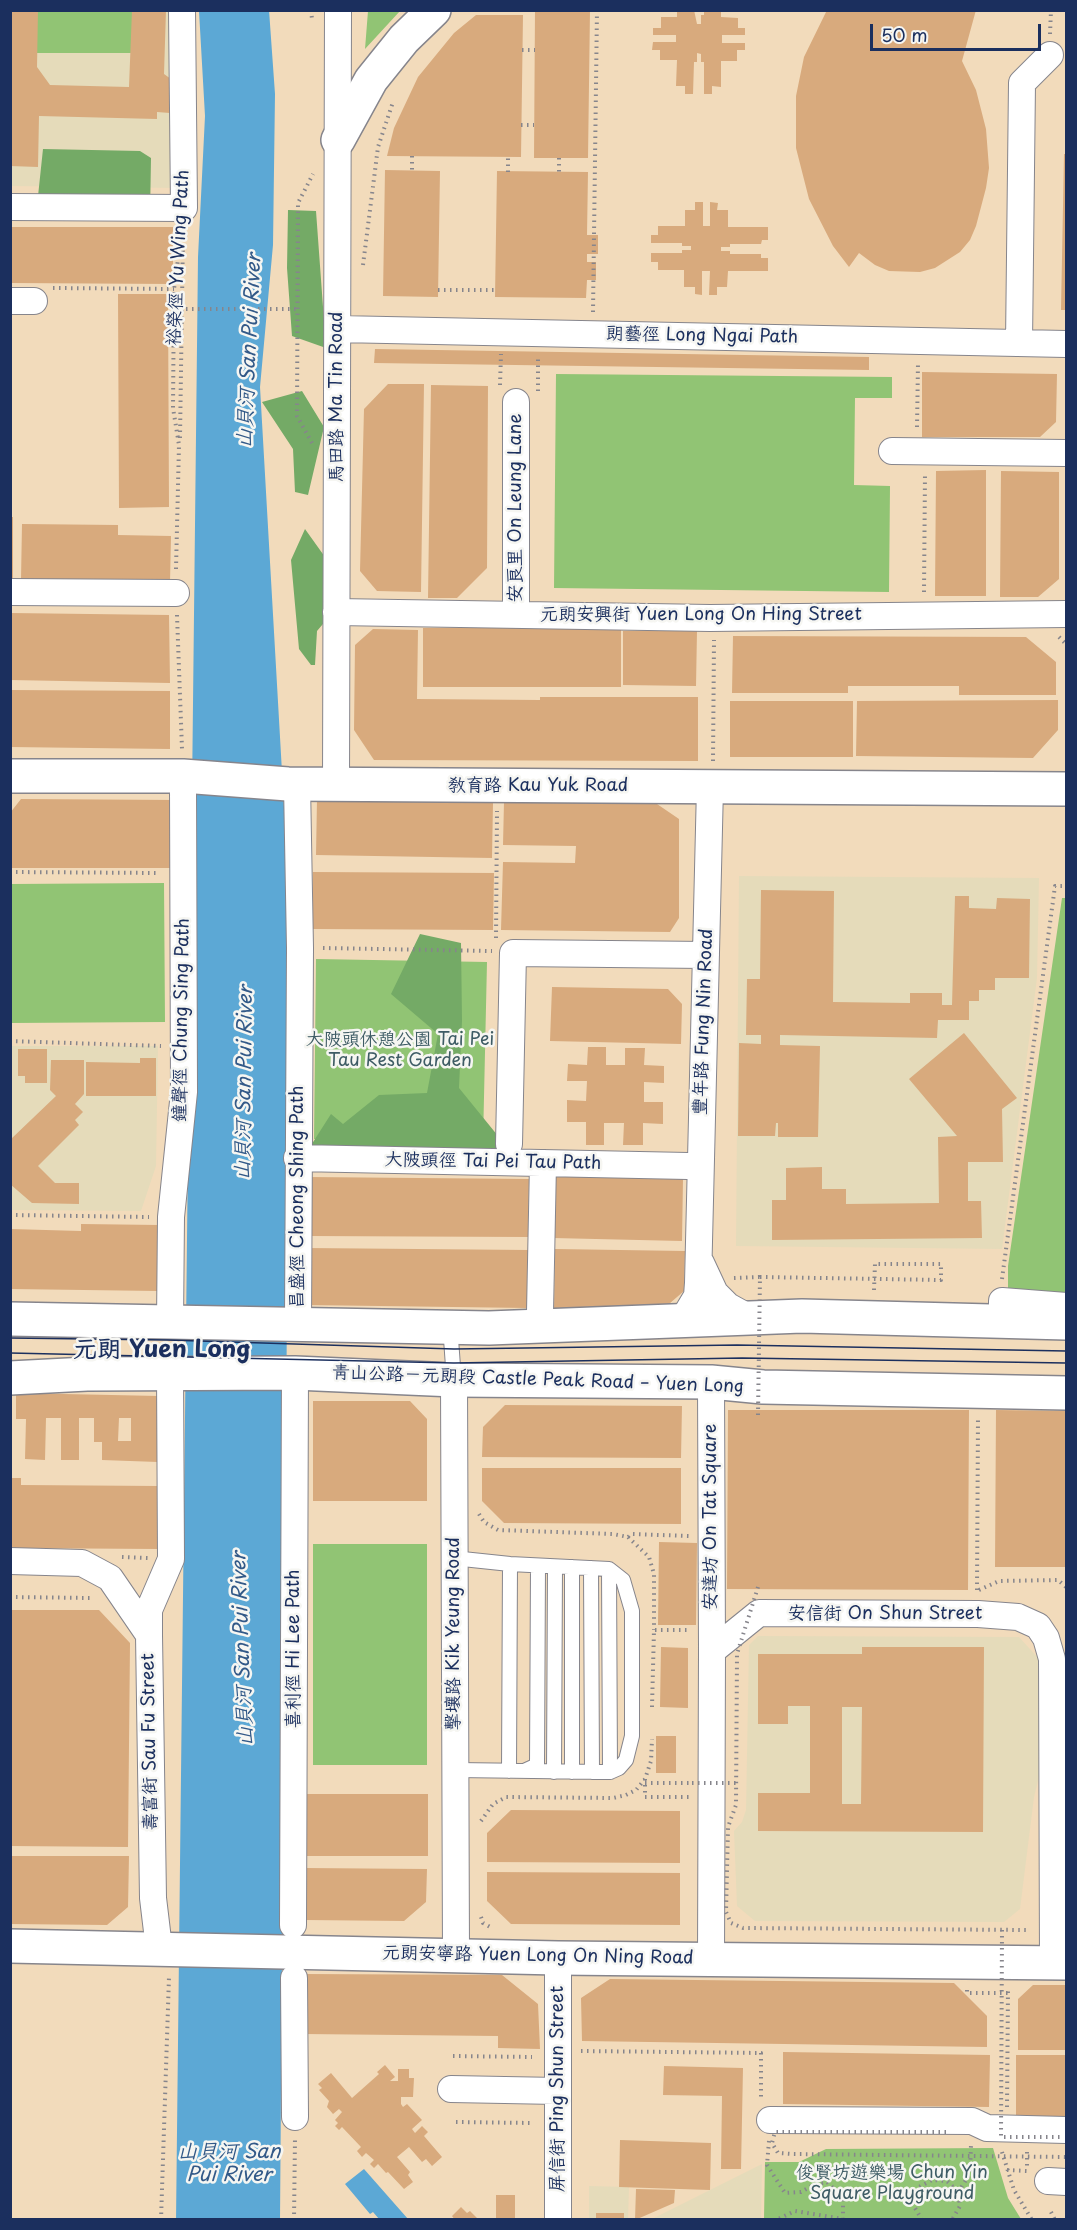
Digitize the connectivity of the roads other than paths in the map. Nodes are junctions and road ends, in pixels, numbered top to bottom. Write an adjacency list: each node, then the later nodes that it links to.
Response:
1 (182, 10): 6 (street, 裕榮徑 Yu Wing Path)
2 (338, 10): 5 (street, 馬田路 Ma Tin Road)
3 (434, 10): 5 (street)
4 (1050, 55): 8 (street)
5 (339, 140): 7 (street, 馬田路 Ma Tin Road)
6 (10, 207)
7 (338, 329): 8 (street, 朗藝徑 Long Ngai Path); 15 (street, 馬田路 Ma Tin Road)
8 (1019, 343): 9 (street, 朗藝徑 Long Ngai Path)
9 (1066, 344)
10 (508, 396): 17 (street, 安良里 On Leung Lane)
11 (892, 451): 12 (street)
12 (1066, 453)
13 (10, 592): 14 (street)
14 (176, 593)
15 (336, 612): 17 (street, 元朗安興街 Yuen Long On Hing Street); 22 (street, 馬田路 Ma Tin Road)
16 (1066, 614): 17 (street, 元朗安興街 Yuen Long On Hing Street)
17 (516, 615)
18 (187, 775): 19 (street, 教育路 Kau Yuk Road); 21 (street, 教育路 Kau Yuk Road); 36 (street, 鐘聲徑 Chung Sing Path)
19 (10, 776)
20 (711, 778): 22 (street, 教育路 Kau Yuk Road); 23 (street, 教育路 Kau Yuk Road); 24 (street, 豐年路 Fung Nin Road)
21 (292, 784): 22 (street, 教育路 Kau Yuk Road); 26 (street, 昌盛徑 Cheong Shing Path)
22 (336, 784)
23 (1066, 789)
24 (706, 955): 25 (street); 29 (street, 豐年路 Fung Nin Road)
25 (508, 1144)
26 (297, 1158): 27 (street, 大陂頭徑 Tai Pei Tau Path); 37 (street, 昌盛徑 Cheong Shing Path)
27 (543, 1163): 28 (street, 大陂頭徑 Tai Pei Tau Path); 32 (street)
28 (688, 1166)
29 (699, 1257): 33 (street, 豐年路 Fung Nin Road); 35 (street, 豐年路 Fung Nin Road)
30 (1066, 1306): 31 (street)
31 (1002, 1311): 33 (street); 38 (street)
32 (540, 1312)
33 (748, 1317): 35 (street)
34 (10, 1319): 36 (street)
35 (682, 1321): 39 (street)
36 (174, 1322): 37 (street)
37 (295, 1323): 39 (street)
38 (1066, 1323)
39 (431, 1326): 43 (lane, 擊壤路 Kik Yeung Road)
40 (170, 1372): 41 (street, 青山公路－元朗段 Castle Peak Road – Yuen Long); 42 (street, 青山公路－元朗段 Castle Peak Road – Yuen Long); 54 (street)
41 (292, 1373): 43 (street, 青山公路－元朗段 Castle Peak Road – Yuen Long); 64 (street, 喜利徑 Hi Lee Path)
42 (10, 1378)
43 (454, 1380): 44 (street, 青山公路－元朗段 Castle Peak Road – Yuen Long); 46 (street, 擊壤路 Kik Yeung Road)
44 (711, 1382): 45 (street, 青山公路－元朗段 Castle Peak Road – Yuen Long); 55 (street, 安達坊 On Tat Square)
45 (1066, 1393)
46 (453, 1558): 48 (lane); 56 (street, 擊壤路 Kik Yeung Road)
47 (10, 1561): 54 (street, 壽富街 Sau Fu Street)
48 (510, 1564): 49 (lane); 57 (lane)
49 (538, 1566): 50 (lane); 57 (lane)
50 (555, 1567): 51 (lane); 58 (lane)
51 (572, 1567): 52 (lane); 59 (lane)
52 (591, 1568): 53 (lane); 60 (lane)
53 (609, 1569): 61 (lane); 61 (lane)
54 (149, 1635): 66 (street, 壽富街 Sau Fu Street)
55 (711, 1641): 62 (street, 安信街 On Shun Street); 68 (street)
56 (456, 1770): 57 (lane); 65 (street, 擊壤路 Kik Yeung Road)
57 (515, 1771): 58 (lane)
58 (554, 1772): 59 (lane)
59 (572, 1772): 60 (lane)
60 (592, 1772): 61 (lane)
61 (610, 1772)
62 (1059, 1832): 69 (street, 安信街 On Shun Street)
63 (10, 1946): 66 (street, 元朗安寧路 Yuen Long On Ning Road)
64 (293, 1952): 65 (street, 元朗安寧路 Yuen Long On Ning Road); 66 (street, 元朗安寧路 Yuen Long On Ning Road); 72 (street, 喜利徑 Hi Lee Path)
65 (456, 1954): 67 (street, 元朗安寧路 Yuen Long On Ning Road)
66 (164, 1957)
67 (558, 1958): 68 (street, 元朗安寧路 Yuen Long On Ning Road); 71 (street, 屏信街 Ping Shun Street)
68 (711, 1959): 69 (street, 元朗安寧路 Yuen Long On Ning Road)
69 (1060, 1963)
70 (451, 2089): 71 (street)
71 (558, 2091): 75 (street, 屏信街 Ping Shun Street)
72 (296, 2116)
73 (770, 2120): 74 (street)
74 (1065, 2134)
75 (558, 2220)

